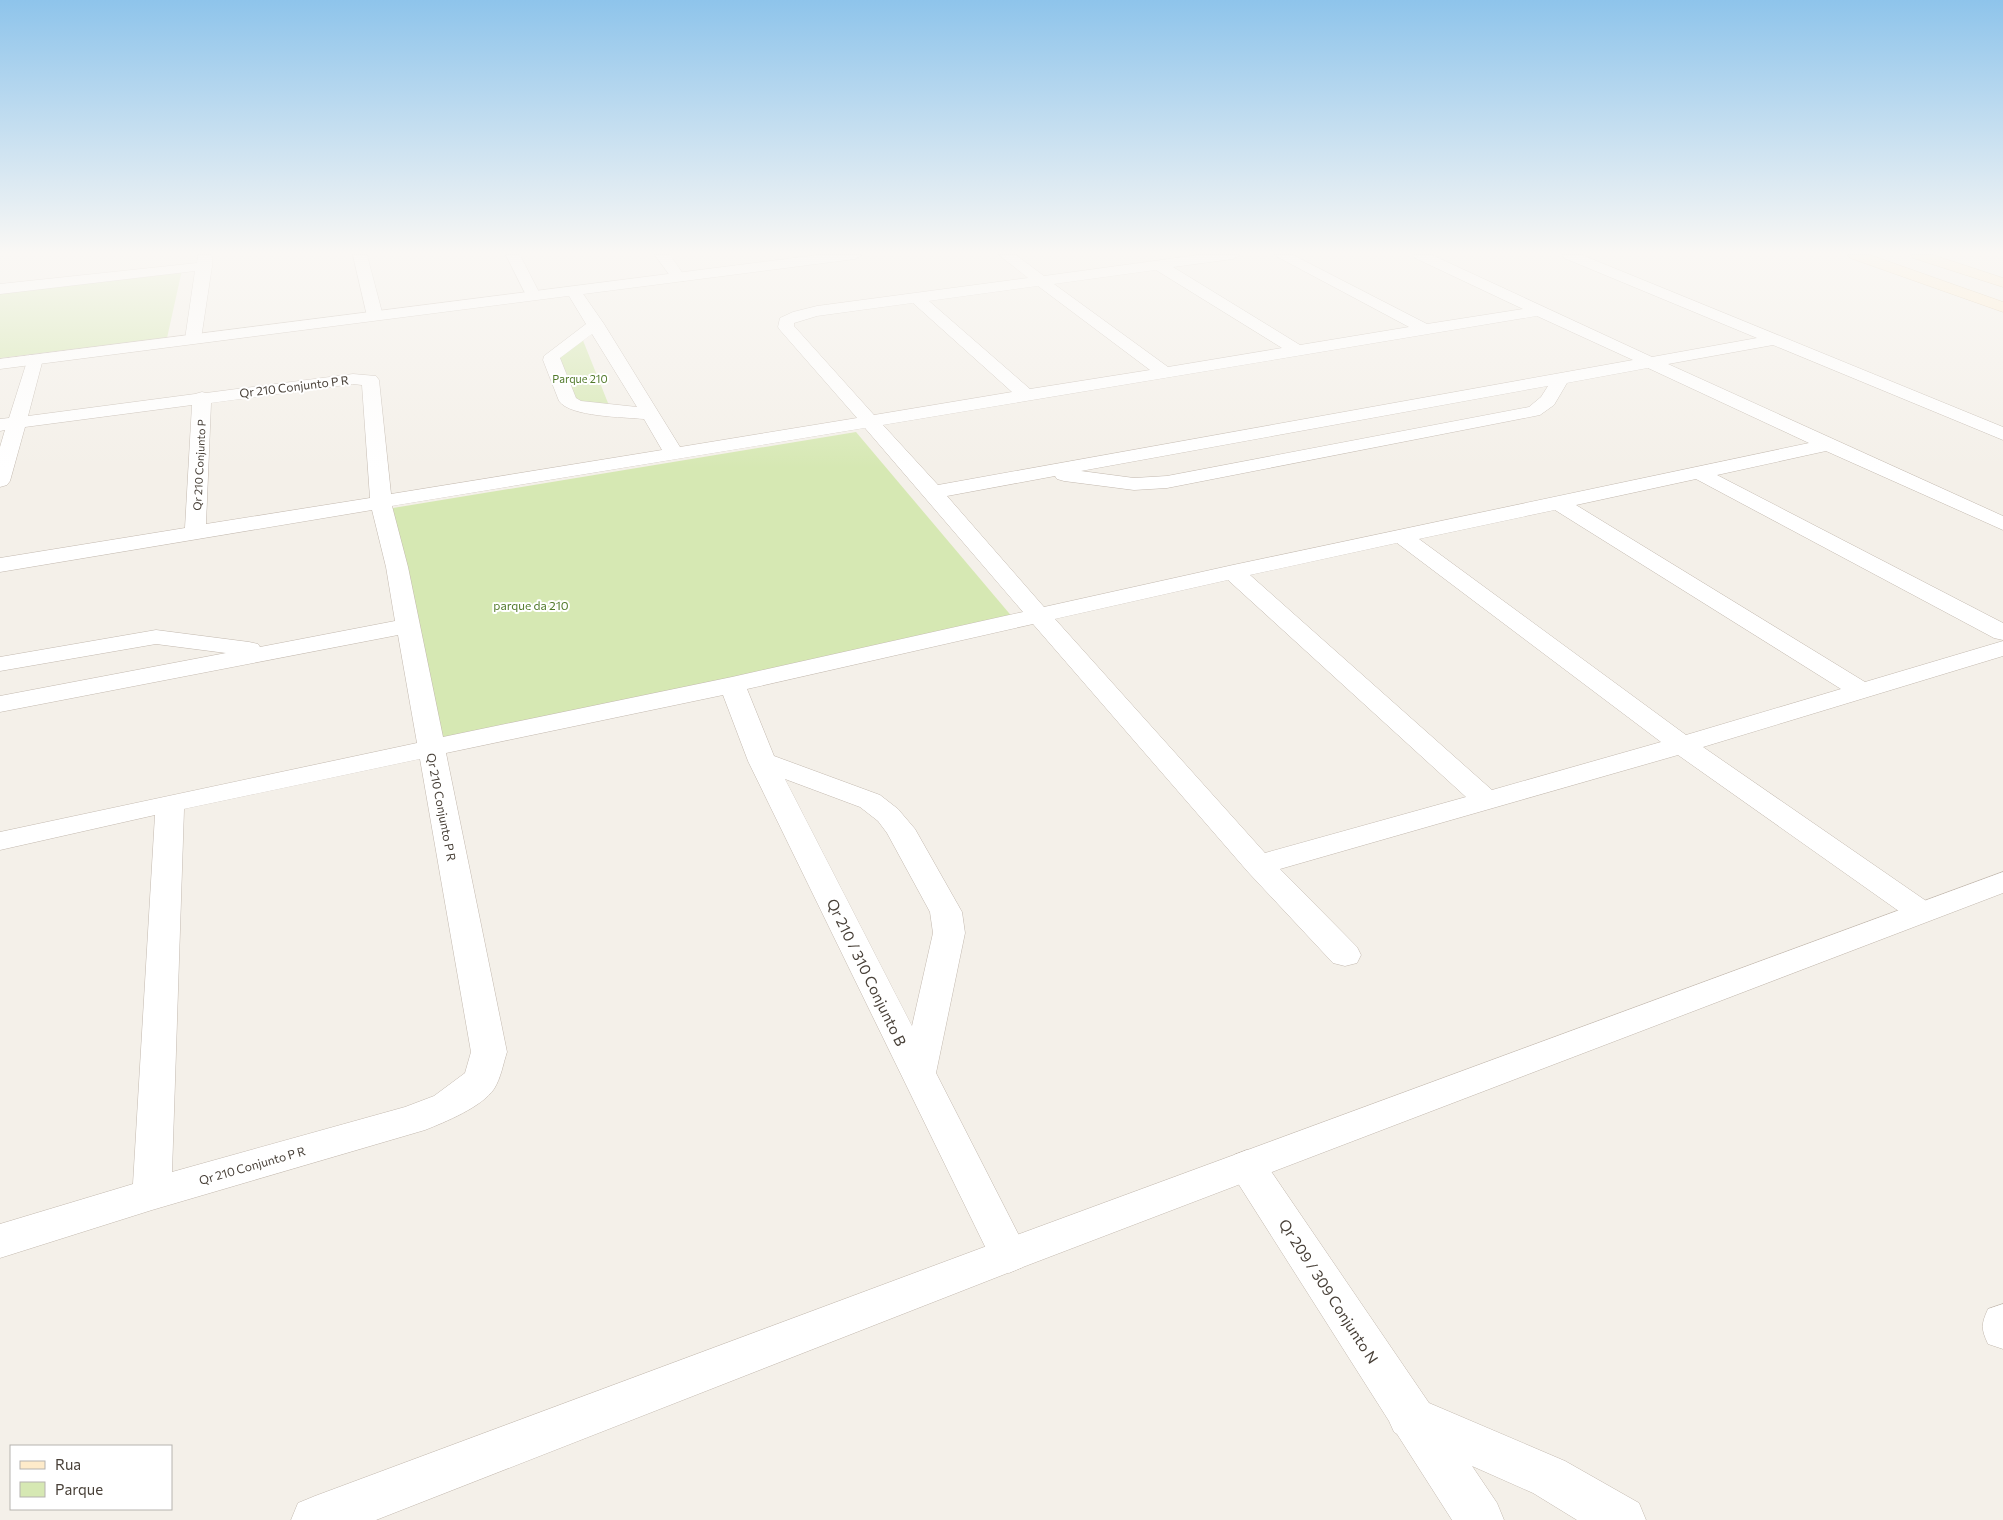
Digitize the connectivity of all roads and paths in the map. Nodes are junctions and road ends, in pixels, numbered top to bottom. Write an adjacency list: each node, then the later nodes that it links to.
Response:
1 (195, 326): 14 (street)
2 (297, 326): 14 (street)
3 (593, 326): 24 (street)
4 (597, 326): 24 (street)
5 (786, 326): 25 (street)
6 (948, 326): 22 (street)
7 (1103, 326): 20 (street)
8 (1257, 326): 16 (street)
9 (1416, 326): 13 (street)
10 (1448, 326): 13 (street)
11 (1570, 326): 18 (street)
12 (1740, 326): 15 (street)
13 (1424, 330): 16 (street)
14 (193, 339): 17 (street)
15 (1774, 340): 18 (street); 27 (street)
16 (1298, 351): 20 (street)
17 (35, 359): 19 (street); 26 (street)
18 (1649, 362): 21 (street); 28 (street)
19 (0, 364)
20 (1165, 373): 22 (street)
21 (1560, 378): 30 (street); 30 (street)
22 (1026, 395): 25 (street)
23 (202, 397): 26 (street, Qr 210 Conjunto P R); 34 (street, Qr 210 Conjunto P R); 37 (street, Qr 210 Conjunto P)
24 (649, 414): 29 (street)
25 (870, 422): 29 (street); 33 (street)
26 (9, 423): 32 (street)
27 (2003, 434)
28 (1828, 445): 31 (street); 36 (street)
29 (674, 453): 34 (street)
30 (1038, 472): 33 (street)
31 (1697, 472): 35 (street); 43 (street)
32 (0, 481)
33 (933, 492): 41 (street)
34 (381, 502): 37 (street); 42 (street, Qr 210 Conjunto P R)
35 (1557, 502): 38 (street); 48 (street)
36 (2003, 524)
37 (195, 533): 39 (street)
38 (1401, 536): 40 (street); 50 (street)
39 (0, 565)
40 (1233, 572): 41 (street); 53 (street)
41 (1040, 617): 47 (street); 56 (street)
42 (408, 626): 45 (street); 51 (street, Qr 210 Conjunto P R)
43 (2003, 633)
44 (2003, 648): 48 (street)
45 (270, 652): 46 (street); 49 (street)
46 (0, 664)
47 (732, 685): 51 (street); 52 (street, Qr 210 / 310 Conjunto B)
48 (1862, 691): 50 (street)
49 (0, 704)
50 (1682, 744): 53 (street); 58 (street)
51 (431, 748): 54 (street); 62 (street, Qr 210 Conjunto P R)
52 (762, 761): 60 (street, Qr 210 / 310 Conjunto B); 60 (street)
53 (1485, 799): 56 (street)
54 (170, 803): 55 (street); 62 (street)
55 (0, 841)
56 (1259, 864): 59 (street)
57 (2003, 882): 58 (street)
58 (1920, 912): 61 (street)
59 (1345, 955)
60 (918, 1074): 64 (street, Qr 210 / 310 Conjunto B)
61 (1247, 1166): 64 (street); 67 (street, Qr 209 / 309 Conjunto N)
62 (152, 1194): 63 (street, Qr 210 Conjunto P R)
63 (0, 1241)
64 (1009, 1255): 68 (street)
65 (2003, 1323): 66 (street)
66 (2003, 1330)
67 (1410, 1417): 69 (street, Qr 209 / 309 Conjunto N); 70 (street)
68 (315, 1520)
69 (1480, 1520)
70 (1622, 1520)

